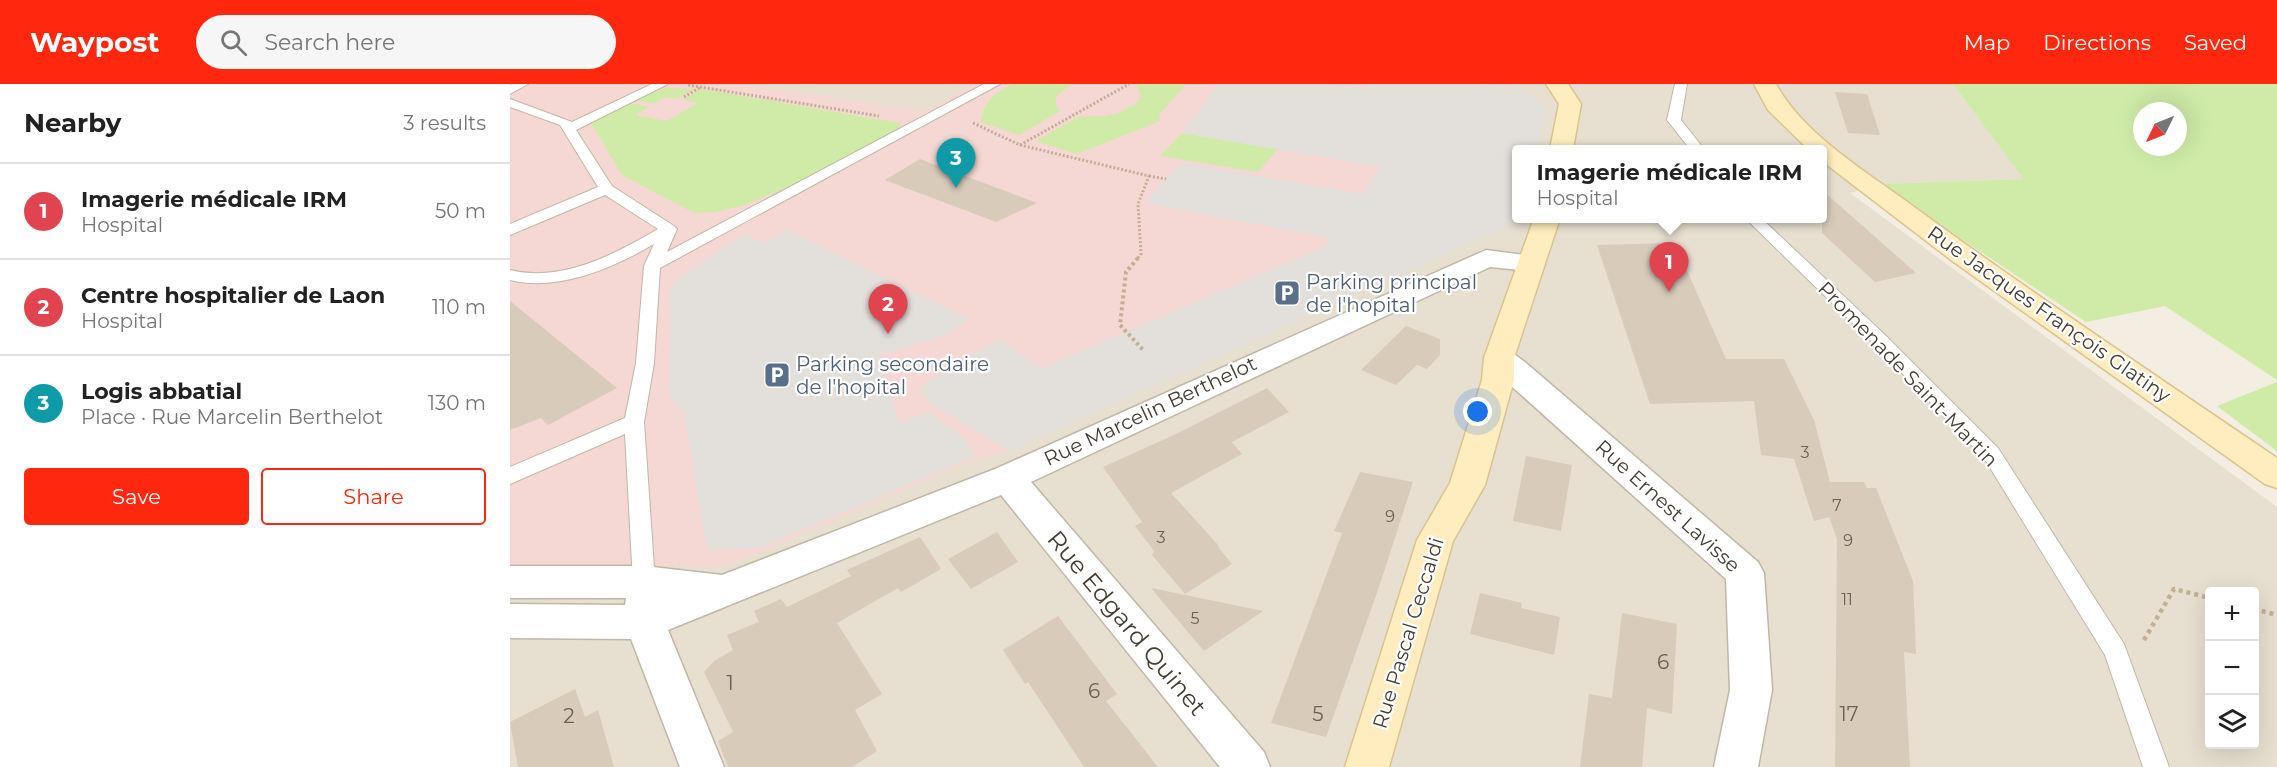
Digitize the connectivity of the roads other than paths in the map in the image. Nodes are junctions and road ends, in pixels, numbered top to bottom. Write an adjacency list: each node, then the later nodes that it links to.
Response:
1 (522, 84): 7 (lane)
2 (662, 84): 9 (lane)
3 (994, 84): 20 (lane)
4 (1557, 84): 10 (street)
5 (1682, 84): 11 (lane)
6 (1765, 84): 12 (street, Rue Jacques François Glatiny)
7 (510, 90)
8 (510, 103): 9 (lane)
9 (569, 128): 14 (lane)
10 (1563, 145)
11 (1693, 145)
12 (1817, 145)
13 (1827, 154): 24 (street, Rue Jacques François Glatiny)
14 (606, 189): 17 (lane); 18 (lane)
15 (1545, 223): 19 (street)
16 (1756, 223): 34 (lane, Promenade Saint-Martin)
17 (669, 229): 20 (lane); 21 (lane)
18 (510, 230)
19 (1530, 263): 22 (street, Rue Pascal Ceccaldi); 26 (street, Rue Marcelin Berthelot)
20 (652, 266): 23 (lane)
21 (510, 275)
22 (1499, 358): 32 (street, Rue Pascal Ceccaldi); 33 (street, Rue Ernest Lavisse)
23 (634, 422): 25 (lane); 28 (lane)
24 (2277, 475)
25 (510, 476)
26 (1006, 478): 28 (street, Rue Marcelin Berthelot); 31 (street, Rue Edgard Quinet)
27 (510, 582): 28 (street, Rue Marcelin Berthelot)
28 (644, 602): 29 (street, Rue Marcelin Berthelot); 30 (street)
29 (510, 621)
30 (702, 767)
31 (1248, 767)
32 (1367, 767)
33 (1736, 767)
34 (2156, 767)

